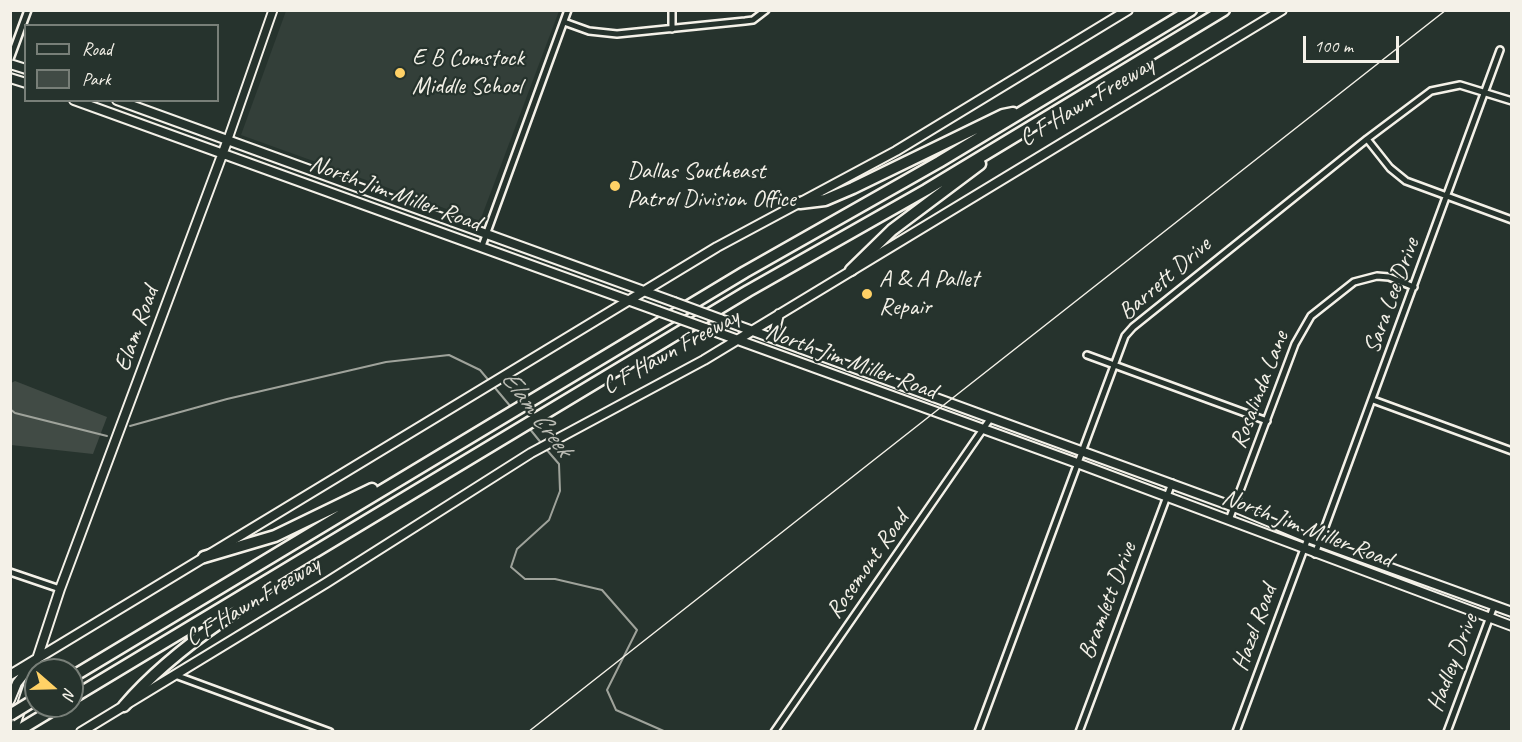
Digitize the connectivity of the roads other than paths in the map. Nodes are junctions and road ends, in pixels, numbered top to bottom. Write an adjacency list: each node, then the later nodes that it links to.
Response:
1 (28, 10): 15 (street)
2 (273, 10): 21 (street, Elam Road)
3 (568, 10): 12 (street)
4 (672, 10): 13 (street)
5 (766, 10): 13 (street)
6 (1128, 10): 29 (main road)
7 (1191, 10): 20 (highway, C F Hawn Freeway)
8 (1224, 10): 11 (highway, C F Hawn Freeway)
9 (1235, 10): 11 (highway)
10 (1282, 10): 36 (main road, C F Hawn Freeway)
11 (1214, 17): 23 (highway, C F Hawn Freeway)
12 (564, 22): 13 (street); 32 (street)
13 (672, 29)
14 (1500, 50): 16 (street, Sara Lee Drive)
15 (10, 59)
16 (1485, 92): 17 (street, Barrett Drive); 22 (street, Barrett Drive); 27 (street, Sara Lee Drive)
17 (1512, 101)
18 (80, 102): 24 (main road, North Jim Miller Road)
19 (123, 102): 21 (main road, North Jim Miller Road)
20 (1025, 110): 29 (highway); 55 (highway, C F Hawn Freeway)
21 (228, 139): 24 (main road, Elam Road); 25 (main road, North Jim Miller Road)
22 (1367, 139): 27 (street); 47 (street, Barrett Drive)
23 (997, 148): 36 (highway); 65 (highway, C F Hawn Freeway)
24 (223, 153): 26 (main road, North Jim Miller Road); 67 (main road, Elam Road)
25 (344, 182): 26 (main road); 28 (main road, North Jim Miller Road)
26 (339, 194): 30 (main road, North Jim Miller Road)
27 (1447, 196): 31 (street); 39 (street, Sara Lee Drive)
28 (398, 202): 30 (main road); 32 (main road, North Jim Miller Road)
29 (800, 203): 40 (main road)
30 (393, 214): 33 (main road, North Jim Miller Road)
31 (1512, 220)
32 (486, 233): 33 (street); 34 (main road, North Jim Miller Road)
33 (482, 246): 35 (main road, North Jim Miller Road)
34 (543, 254): 35 (main road); 37 (main road, North Jim Miller Road)
35 (538, 266): 38 (main road, North Jim Miller Road)
36 (851, 270): 42 (main road, C F Hawn Freeway)
37 (591, 271): 38 (main road); 40 (main road, North Jim Miller Road)
38 (588, 285): 41 (main road, North Jim Miller Road)
39 (1414, 287): 48 (street, Sara Lee Drive); 50 (street, Rosalinda Lane)
40 (646, 291): 41 (main road); 43 (main road, North Jim Miller Road, bridge)
41 (629, 300): 44 (main road, North Jim Miller Road, bridge); 64 (main road)
42 (779, 314): 43 (main road, C F Hawn Freeway); 45 (main road)
43 (751, 330): 44 (main road, C F Hawn Freeway); 45 (main road, North Jim Miller Road)
44 (737, 340): 51 (main road, North Jim Miller Road); 78 (main road, C F Hawn Freeway)
45 (792, 347): 49 (main road, North Jim Miller Road)
46 (1087, 355): 47 (street)
47 (1114, 366): 50 (street); 52 (street, Barrett Drive)
48 (1373, 400): 53 (street); 61 (street, Sara Lee Drive)
49 (990, 419): 51 (street, Rosemont Road); 52 (main road, North Jim Miller Road)
50 (1267, 421): 58 (street, Rosalinda Lane)
51 (983, 429): 54 (main road, North Jim Miller Road); 89 (street, Rosemont Road)
52 (1081, 450): 54 (street, Barrett Drive); 56 (main road, North Jim Miller Road)
53 (1512, 451)
54 (1077, 463): 57 (main road, North Jim Miller Road); 90 (street, Barrett Drive)
55 (395, 481): 64 (highway); 75 (highway, C F Hawn Freeway)
56 (1172, 483): 57 (street, Bramlett Drive); 58 (main road, North Jim Miller Road)
57 (1167, 496): 59 (main road, North Jim Miller Road); 91 (street, Bramlett Drive)
58 (1234, 507): 59 (street, Rosalinda Lane); 60 (main road, North Jim Miller Road)
59 (1229, 520): 62 (main road, North Jim Miller Road)
60 (1308, 538): 61 (main road, North Jim Miller Road); 62 (street, Hazel Road)
61 (1320, 542): 63 (street, Sara Lee Drive); 68 (main road, North Jim Miller Road)
62 (1304, 549): 63 (main road, North Jim Miller Road); 92 (street, Hazel Road)
63 (1315, 554): 70 (main road, North Jim Miller Road)
64 (204, 557): 73 (main road)
65 (288, 567): 79 (highway, C F Hawn Freeway); 83 (highway)
66 (10, 572): 67 (street)
67 (60, 589): 72 (main road, Elam Road)
68 (1494, 606): 69 (main road, North Jim Miller Road); 70 (street, Hadley Drive)
69 (1512, 612)
70 (1490, 619): 71 (main road, North Jim Miller Road); 93 (street, Hadley Drive)
71 (1512, 626)
72 (36, 658)
73 (38, 658)
74 (24, 667): 77 (main road)
75 (84, 670)
76 (24, 674): 80 (main road, Elam Road)
77 (10, 675)
78 (175, 675): 83 (main road, C F Hawn Freeway); 88 (street)
79 (84, 691)
80 (10, 700)
81 (24, 703): 86 (main road, Elam Road)
82 (24, 706): 84 (highway, bridge)
83 (124, 706): 87 (main road, C F Hawn Freeway)
84 (10, 715)
85 (39, 718): 86 (highway)
86 (15, 732)
87 (81, 732)
88 (330, 732)
89 (774, 732)
90 (978, 732)
91 (1079, 732)
92 (1236, 732)
93 (1447, 732)

